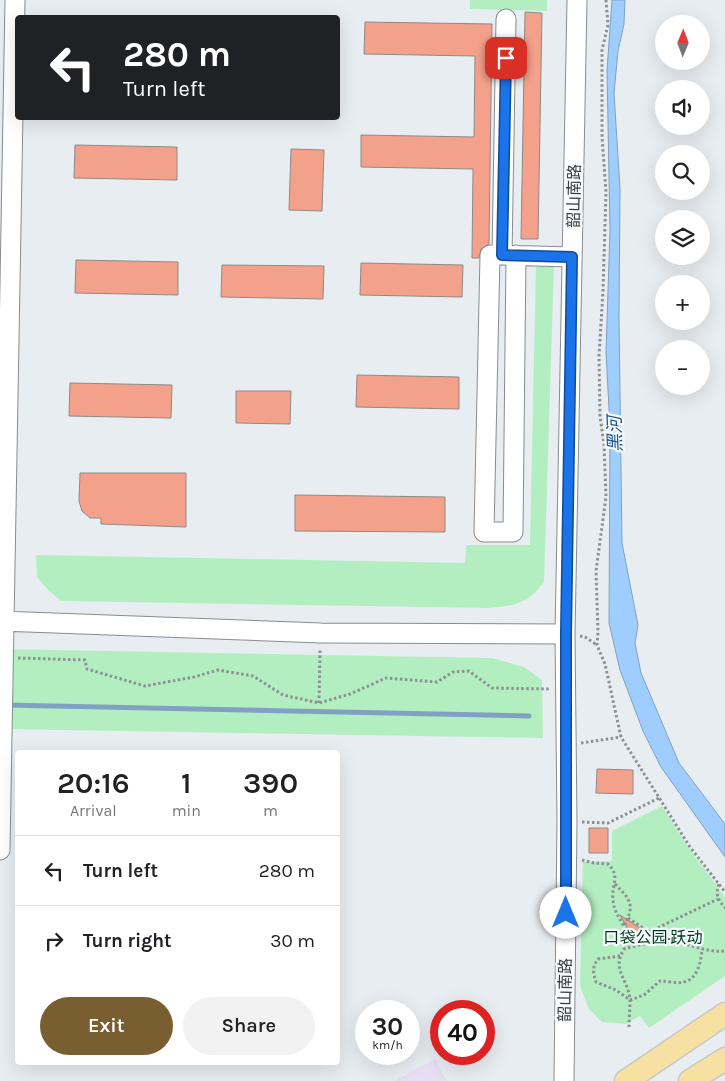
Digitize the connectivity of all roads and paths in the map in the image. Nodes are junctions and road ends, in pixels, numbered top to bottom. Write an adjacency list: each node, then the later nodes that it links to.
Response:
1 (16, 0): 4 (street)
2 (577, 0): 8 (street, 韶山南路)
3 (606, 0): 15 (path)
4 (16, 15)
5 (506, 19): 7 (street)
6 (15, 44): 9 (street)
7 (509, 255): 7 (street); 8 (street)
8 (572, 257): 11 (street, 韶山南路)
9 (2, 621): 10 (street); 12 (street)
10 (321, 633): 11 (street); 14 (path)
11 (566, 634): 13 (street, 韶山南路)
12 (5, 657): 14 (path); 19 (street)
13 (566, 689): 14 (path); 16 (street, 韶山南路)
14 (319, 703)
15 (621, 737): 16 (path); 17 (path)
16 (566, 745): 18 (street, 韶山南路)
17 (659, 798): 18 (path); 22 (path)
18 (567, 822): 20 (street, 韶山南路)
19 (0, 850)
20 (566, 857): 21 (path); 38 (street, 韶山南路)
21 (614, 884): 26 (path); 27 (path)
22 (719, 884): 23 (path); 24 (path)
23 (725, 892)
24 (718, 899): 25 (path); 28 (path)
25 (725, 908)
26 (628, 918): 27 (path); 28 (path)
27 (624, 926): 30 (path)
28 (648, 932): 29 (path)
29 (660, 942): 30 (path); 31 (path)
30 (629, 947): 33 (path)
31 (702, 949): 32 (path); 34 (path)
32 (725, 951)
33 (620, 956): 34 (path); 34 (path)
34 (630, 1000): 36 (path)
35 (725, 1014): 39 (main road)
36 (629, 1028)
37 (725, 1059): 40 (main road)
38 (564, 1081)
39 (626, 1081)
40 (690, 1081)

